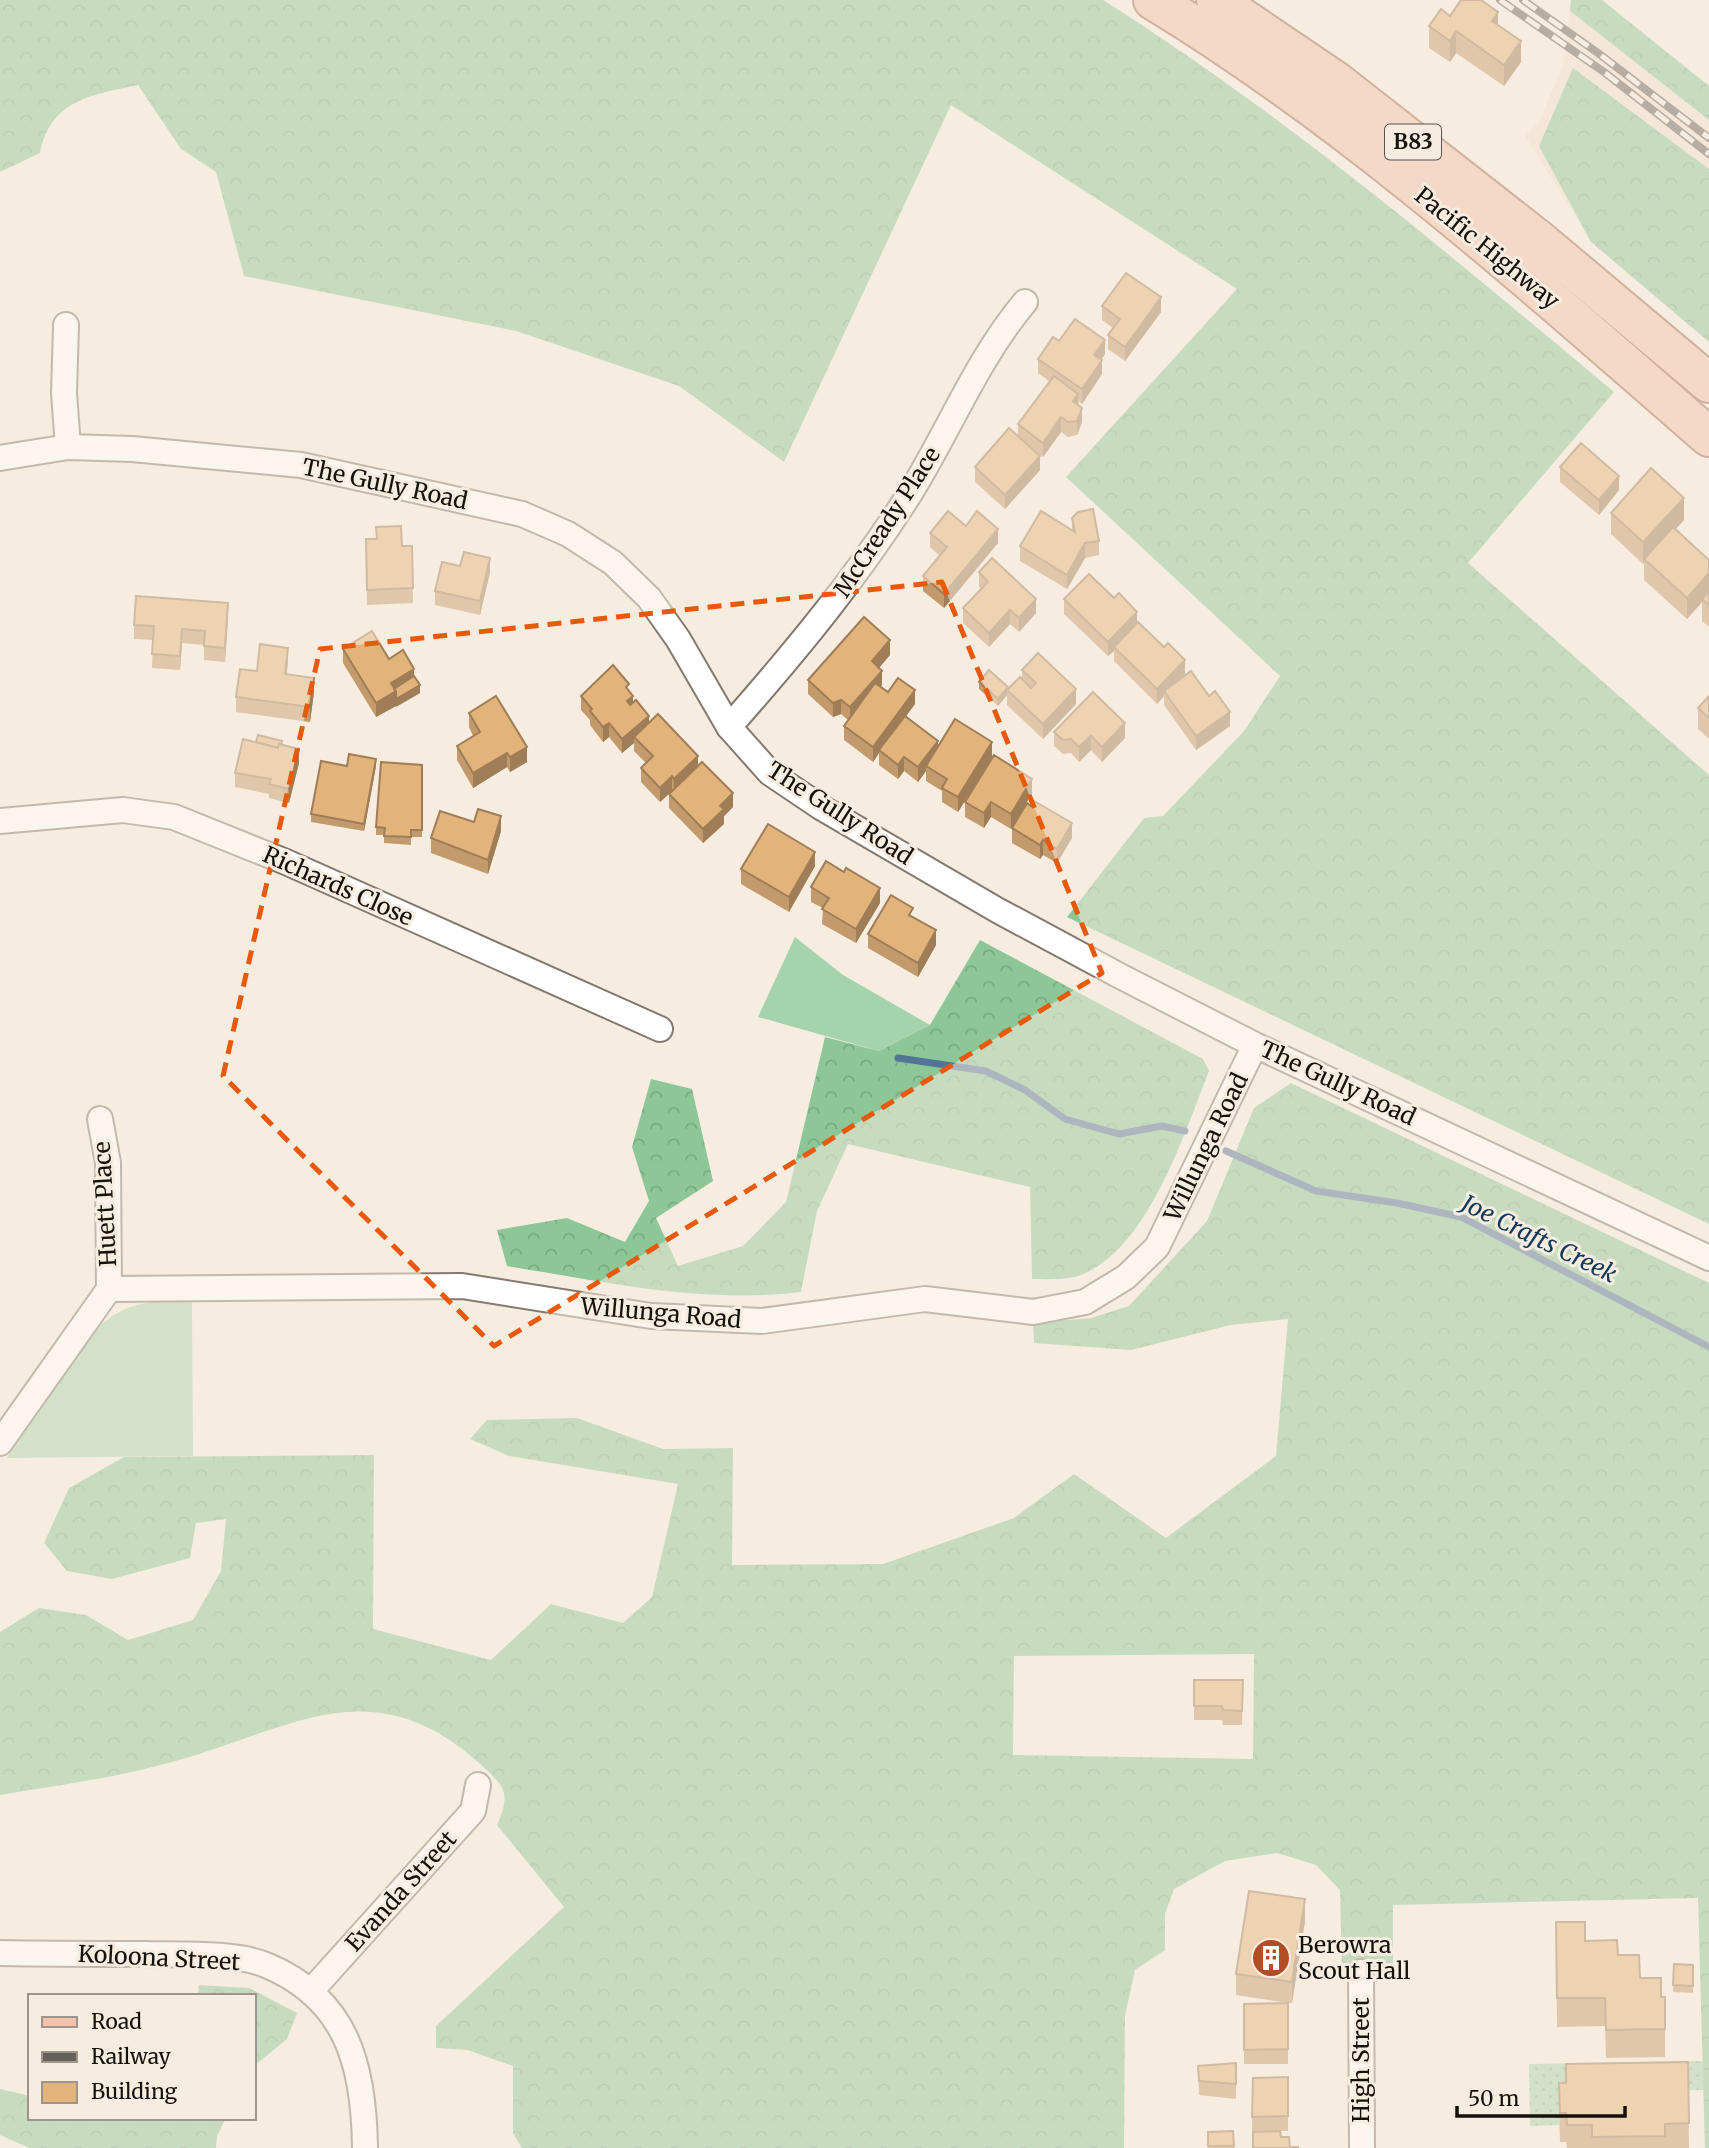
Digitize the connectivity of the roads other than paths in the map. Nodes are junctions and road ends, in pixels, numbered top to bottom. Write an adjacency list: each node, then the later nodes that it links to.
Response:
1 (1153, 0): 6 (main road, Pacific Highway / B83)
2 (1216, 0): 4 (main road, Pacific Highway / B83)
3 (1025, 302): 11 (street, McCready Place)
4 (1632, 319): 6 (main road); 7 (main road, Pacific Highway / B83)
5 (66, 325): 9 (street)
6 (1610, 351): 8 (main road, Pacific Highway / B83)
7 (1709, 383)
8 (1709, 436)
9 (68, 447): 10 (street, The Gully Road); 11 (street, The Gully Road)
10 (0, 458)
11 (729, 727): 14 (street, The Gully Road)
12 (0, 821): 13 (street, Richards Close)
13 (660, 1029)
14 (1255, 1045): 16 (street, The Gully Road); 17 (street, Willunga Road)
15 (100, 1119): 17 (street, Huett Place)
16 (1709, 1258)
17 (109, 1289): 18 (street)
18 (0, 1443)
19 (478, 1785): 22 (street, Evanda Street)
20 (0, 1953): 22 (street, Koloona Street)
21 (1361, 1972): 24 (street, High Street)
22 (312, 1991): 23 (street)
23 (365, 2148)
24 (1362, 2148)

